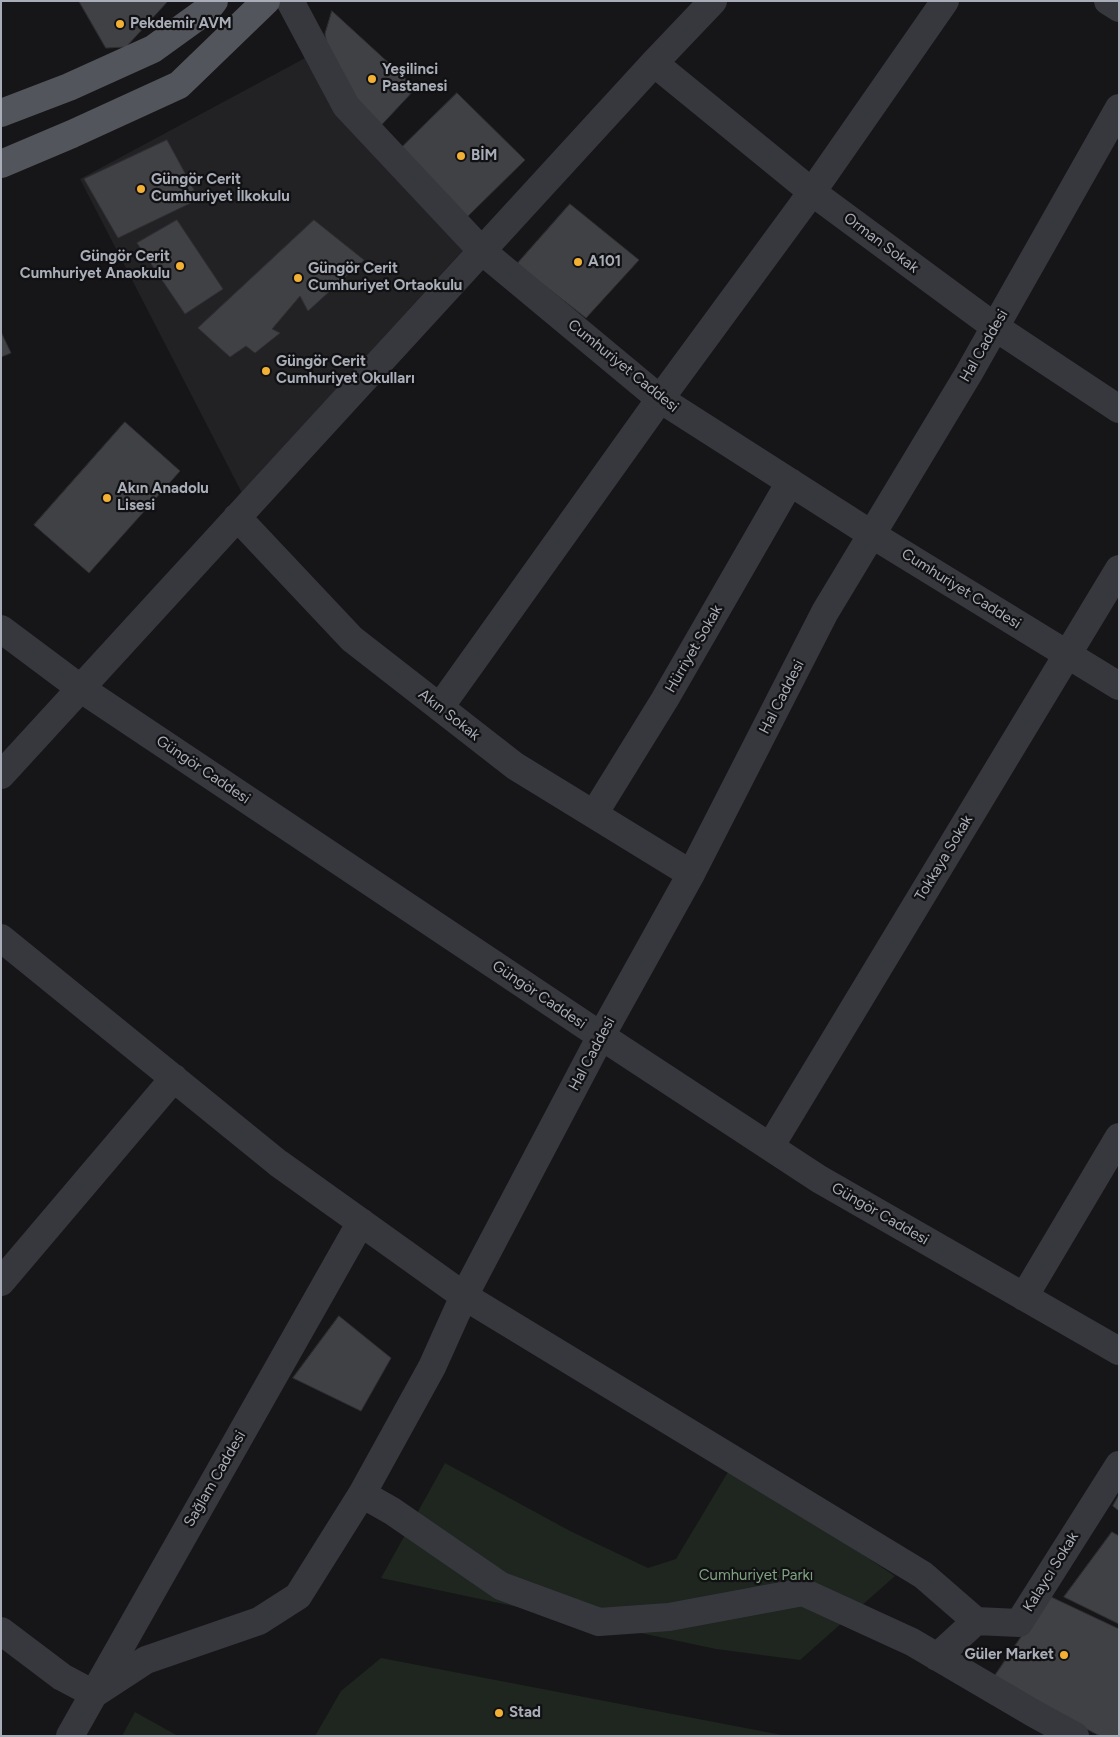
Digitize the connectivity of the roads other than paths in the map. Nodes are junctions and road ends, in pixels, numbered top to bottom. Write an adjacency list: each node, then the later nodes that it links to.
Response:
1 (214, 1): 10 (main road)
2 (266, 1): 11 (main road)
3 (290, 1): 13 (street, Cumhuriyet Caddesi)
4 (713, 1): 8 (street)
5 (945, 1): 12 (street)
6 (1108, 1): 7 (street)
7 (1119, 8)
8 (654, 63): 12 (street, Orman Sokak); 13 (street)
9 (1119, 108): 14 (street, Hal Caddesi)
10 (1, 113)
11 (1, 164)
12 (812, 192): 14 (street, Orman Sokak); 15 (street)
13 (482, 251): 15 (street, Cumhuriyet Caddesi); 18 (street)
14 (995, 327): 16 (street, Orman Sokak); 19 (street, Hal Caddesi)
15 (660, 399): 17 (street, Cumhuriyet Caddesi); 25 (street)
16 (1119, 409)
17 (790, 482): 19 (street, Cumhuriyet Caddesi); 27 (street, Hürriyet Sokak)
18 (237, 517): 24 (street); 25 (street, Akın Sokak)
19 (872, 534): 22 (street, Cumhuriyet Caddesi); 28 (street, Hal Caddesi)
20 (1119, 569): 22 (street, Tokkaya Sokak)
21 (1, 629): 24 (street, Güngör Caddesi)
22 (1067, 654): 23 (street, Cumhuriyet Caddesi); 33 (street, Tokkaya Sokak)
23 (1119, 686)
24 (80, 688): 26 (street); 30 (street, Güngör Caddesi)
25 (440, 707): 27 (street, Akın Sokak)
26 (1, 775)
27 (594, 814): 28 (street, Akın Sokak)
28 (691, 874): 30 (street, Hal Caddesi)
29 (1, 938): 31 (street)
30 (601, 1036): 33 (street, Güngör Caddesi); 36 (street, Hal Caddesi)
31 (174, 1078): 34 (street); 35 (street)
32 (1119, 1137): 37 (street)
33 (770, 1147): 37 (street, Güngör Caddesi)
34 (361, 1222): 36 (street); 44 (street, Sağlam Caddesi)
35 (1, 1282)
36 (464, 1296): 40 (street, Hal Caddesi); 41 (street)
37 (1024, 1297): 38 (street, Güngör Caddesi)
38 (1119, 1351)
39 (1119, 1465): 41 (street, Kalaycı Sokak)
40 (362, 1494): 43 (street); 44 (street, Hal Caddesi)
41 (976, 1621): 43 (street)
42 (1, 1631): 44 (street)
43 (937, 1657): 46 (street)
44 (94, 1694): 45 (street, Sağlam Caddesi)
45 (70, 1736)
46 (1075, 1736)

